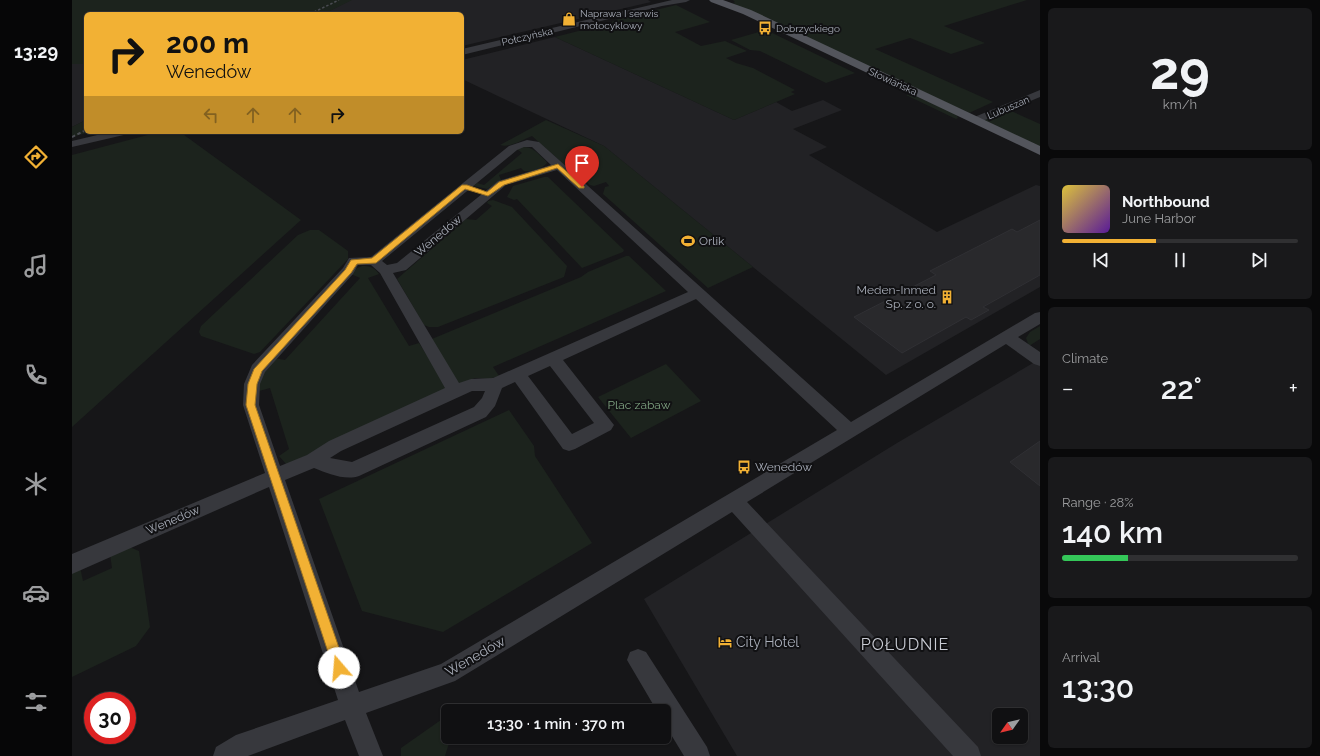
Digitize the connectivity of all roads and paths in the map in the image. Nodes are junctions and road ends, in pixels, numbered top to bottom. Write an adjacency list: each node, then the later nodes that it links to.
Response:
1 (674, 0): 5 (street, Połczyńska)
2 (686, 0): 5 (street, Połczyńska)
3 (714, 0): 6 (main road, Słowiańska)
4 (726, 0): 6 (main road, Słowiańska)
5 (662, 4): 7 (street, Połczyńska)
6 (747, 12): 9 (main road, Słowiańska)
7 (464, 52)
8 (1040, 93): 9 (street, Lubuszan)
9 (976, 120): 12 (main road, Słowiańska)
10 (115, 134): 11 (street)
11 (72, 144)
12 (1040, 151)
13 (558, 166): 14 (street, Wenedów); 15 (street, Wenedów); 17 (street, Wenedów)
14 (464, 186): 15 (street); 16 (street, Wenedów)
15 (488, 194): 16 (street, Wenedów)
16 (379, 265): 24 (street); 27 (street, Wenedów)
17 (697, 293): 20 (street, Wenedów); 25 (street, Wenedów)
18 (1040, 317): 19 (street, Wenedów)
19 (1007, 337): 21 (street); 25 (street, Wenedów)
20 (552, 358): 22 (street, Wenedów); 22 (street)
21 (1040, 360)
22 (517, 373): 23 (street, Wenedów)
23 (495, 384): 24 (street, Wenedów); 26 (street)
24 (455, 391): 26 (street, Wenedów)
25 (850, 432): 28 (street, Wenedów)
26 (313, 460): 27 (street, Wenedów)
27 (274, 476): 29 (street, Wenedów); 31 (street, Wenedów)
28 (734, 501): 31 (street, Wenedów); 35 (street)
29 (72, 564)
30 (638, 660): 34 (street)
31 (352, 707): 32 (street, Wenedów); 33 (street, Wenedów)
32 (225, 756)
33 (371, 756)
34 (698, 756)
35 (970, 756)

